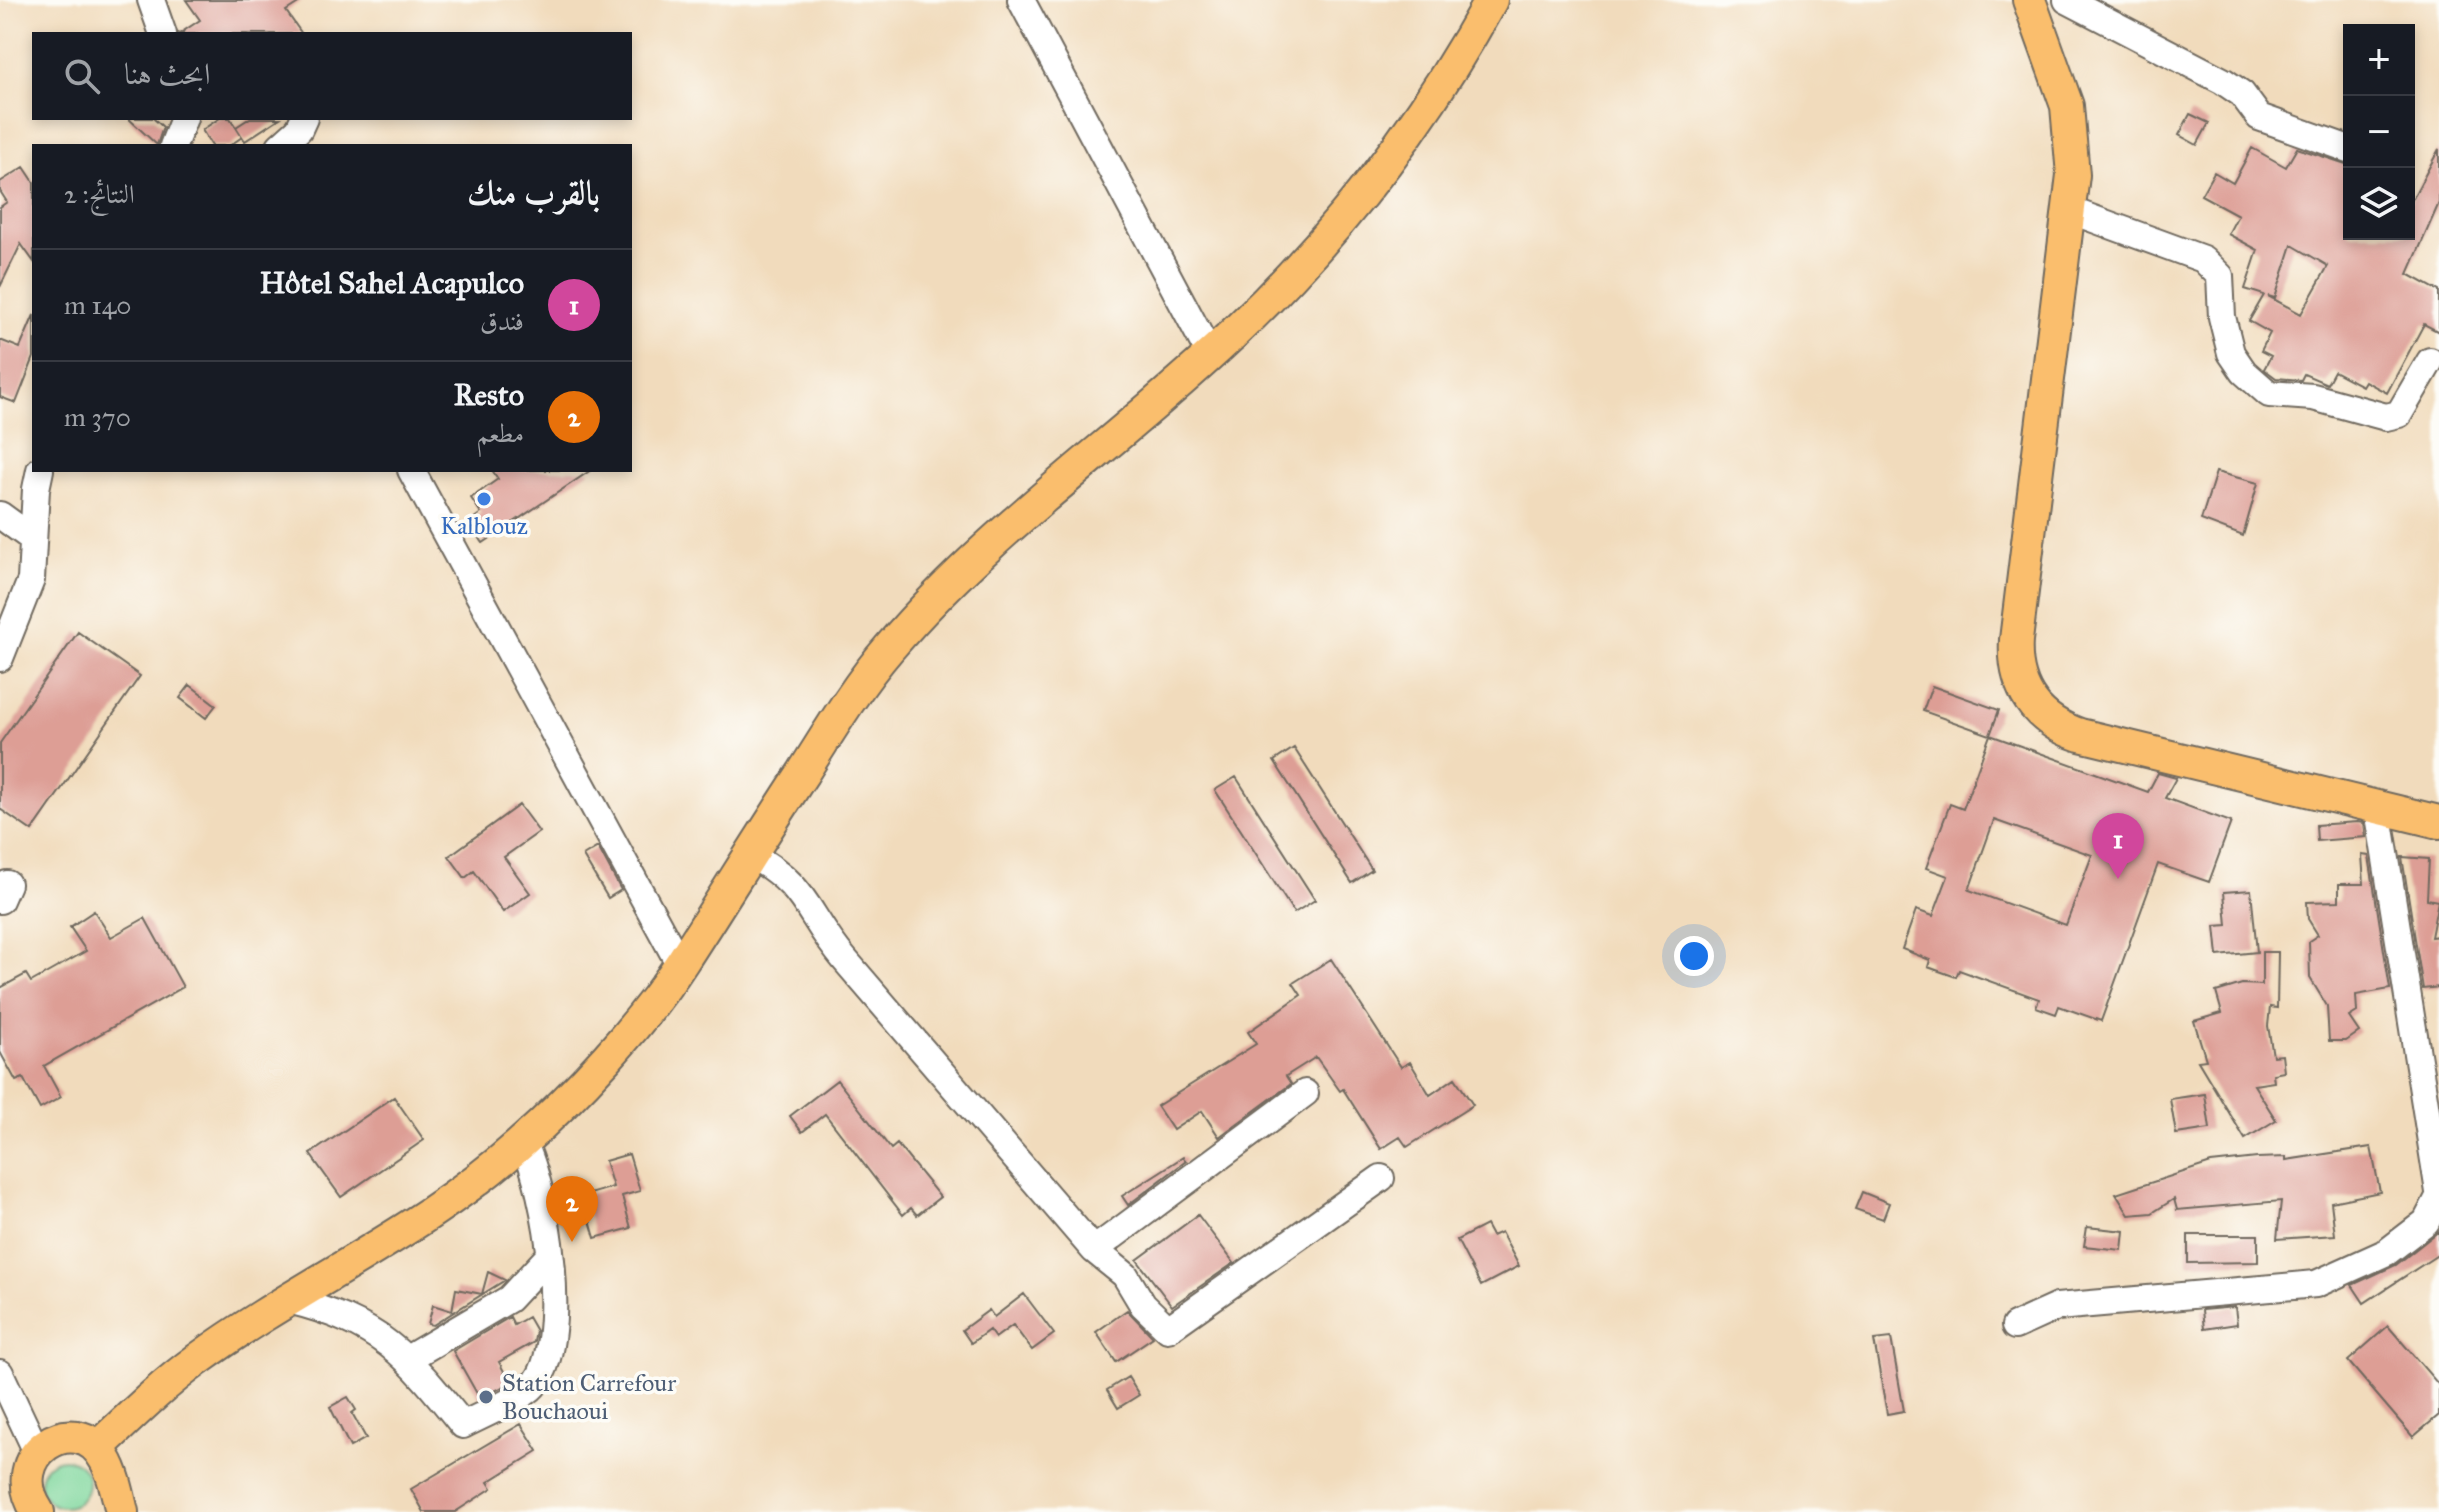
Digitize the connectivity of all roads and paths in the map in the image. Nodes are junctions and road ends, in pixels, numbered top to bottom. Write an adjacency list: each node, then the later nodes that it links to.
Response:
1 (151, 0): 6 (street)
2 (1021, 0): 13 (street)
3 (1491, 0): 13 (main road)
4 (2029, 0): 12 (main road)
5 (2067, 0): 11 (street)
6 (162, 32)
7 (183, 120): 9 (street)
8 (303, 120): 10 (street)
9 (174, 144)
10 (282, 144)
11 (2343, 147)
12 (2069, 210): 14 (street); 20 (main road)
13 (1210, 355): 22 (main road)
14 (2430, 361)
15 (40, 472): 18 (street)
16 (412, 472): 23 (street)
17 (0, 515): 18 (street)
18 (33, 539): 19 (street)
19 (0, 658)
20 (2378, 809): 21 (main road); 27 (street)
21 (2439, 822)
22 (749, 854): 23 (main road); 28 (street)
23 (680, 965): 25 (main road)
24 (1305, 1093): 28 (street)
25 (523, 1142): 29 (street); 30 (main road)
26 (1381, 1178): 28 (street)
27 (2439, 1194): 31 (street)
28 (1094, 1250)
29 (549, 1256): 32 (street); 32 (street)
30 (288, 1300): 32 (street); 35 (main road)
31 (2015, 1326)
32 (409, 1358)
33 (0, 1373): 34 (street)
34 (32, 1456): 35 (main road); 36 (main road); 37 (main road)
35 (104, 1460): 38 (main road); 39 (main road)
36 (0, 1479)
37 (38, 1512)
38 (96, 1512)
39 (122, 1512)

